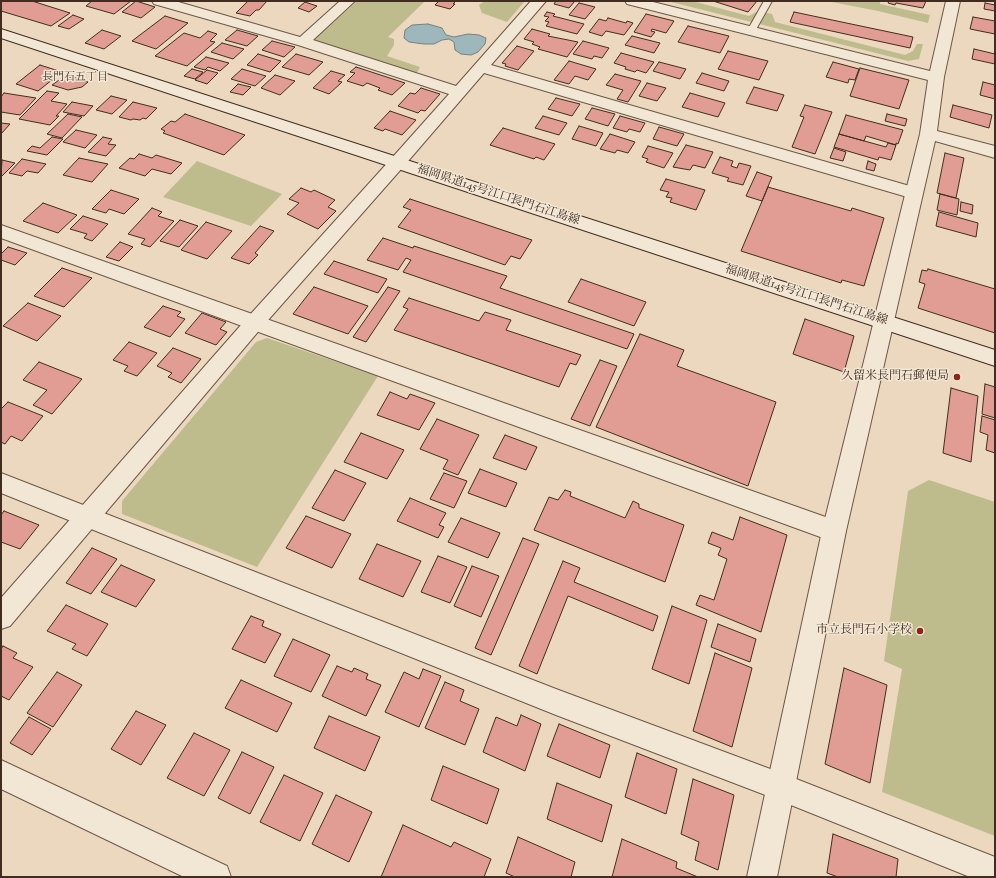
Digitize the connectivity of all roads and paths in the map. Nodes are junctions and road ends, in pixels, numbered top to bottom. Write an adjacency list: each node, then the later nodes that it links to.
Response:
1 (159, 1): 9 (street)
2 (348, 1): 9 (street)
3 (539, 1): 10 (street)
4 (632, 1): 7 (street)
5 (768, 1): 7 (lane)
6 (952, 1): 11 (street)
7 (751, 31): 11 (street)
8 (1, 33): 15 (street, 福岡県道145号江口長門石江島線)
9 (303, 42): 12 (street)
10 (480, 67): 12 (street); 16 (street)
11 (936, 77): 13 (street)
12 (458, 92): 15 (street)
13 (928, 134): 14 (street); 16 (street)
14 (995, 152)
15 (397, 163): 18 (street); 19 (street, 福岡県道145号江口長門石江島線)
16 (914, 193): 19 (street)
17 (1, 231): 18 (street)
18 (255, 322): 22 (street); 23 (street)
19 (885, 322): 20 (street, 福岡県道145号江口長門石江島線); 23 (street)
20 (995, 358)
21 (1, 484): 22 (street)
22 (86, 518): 24 (street); 26 (street)
23 (834, 531): 26 (street)
24 (1, 617)
25 (1, 774): 28 (street)
26 (781, 787): 27 (street); 29 (street)
27 (995, 872)
28 (216, 877)
29 (762, 877)

